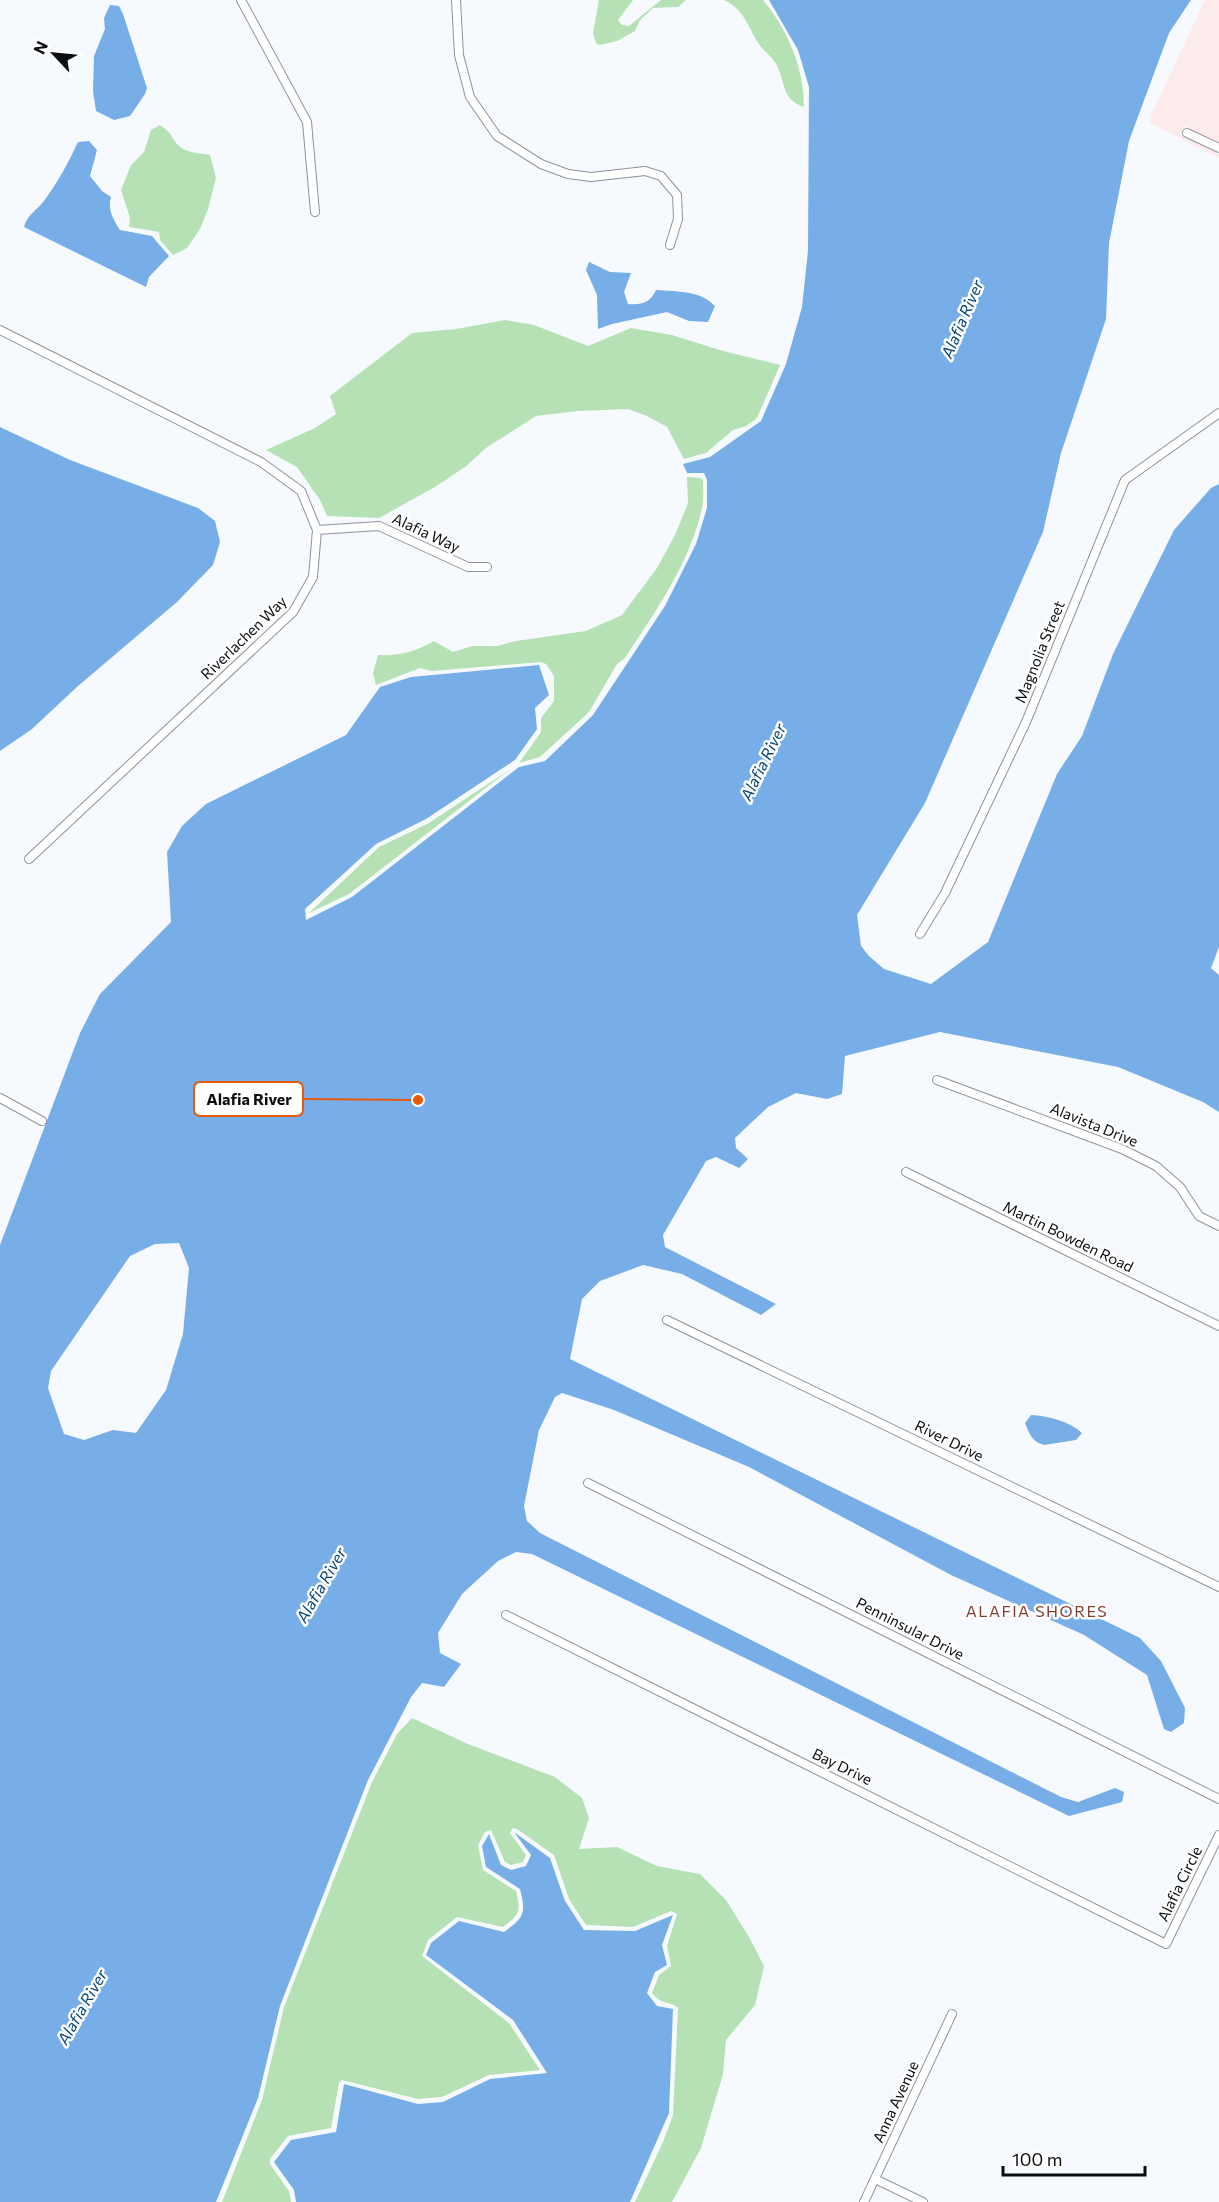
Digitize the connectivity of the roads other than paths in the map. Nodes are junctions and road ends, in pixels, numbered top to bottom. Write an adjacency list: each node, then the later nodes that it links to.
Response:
1 (241, 0): 5 (street)
2 (456, 0): 6 (street)
3 (1187, 133): 4 (street)
4 (1219, 148)
5 (315, 212)
6 (670, 245)
7 (0, 330): 9 (street, Riverlachen Way)
8 (1219, 413): 12 (street, Magnolia Street)
9 (317, 530): 10 (street, Alafia Way); 11 (street, Riverlachen Way)
10 (487, 567)
11 (29, 859)
12 (920, 934)
13 (937, 1080): 17 (street, Alavista Drive)
14 (0, 1098): 15 (street)
15 (42, 1121)
16 (906, 1172): 19 (street, Martin Bowden Road)
17 (1219, 1226)
18 (668, 1320): 21 (street, River Drive)
19 (1219, 1326)
20 (588, 1483): 23 (street, Penninsular Drive)
21 (1219, 1587)
22 (506, 1615): 25 (street, Bay Drive)
23 (1219, 1799)
24 (1219, 1835): 25 (street, Alafia Circle)
25 (1166, 1944)
26 (952, 2014): 27 (street, Anna Avenue)
27 (875, 2179): 28 (street, Anna Avenue); 29 (street)
28 (864, 2202)
29 (923, 2202)

